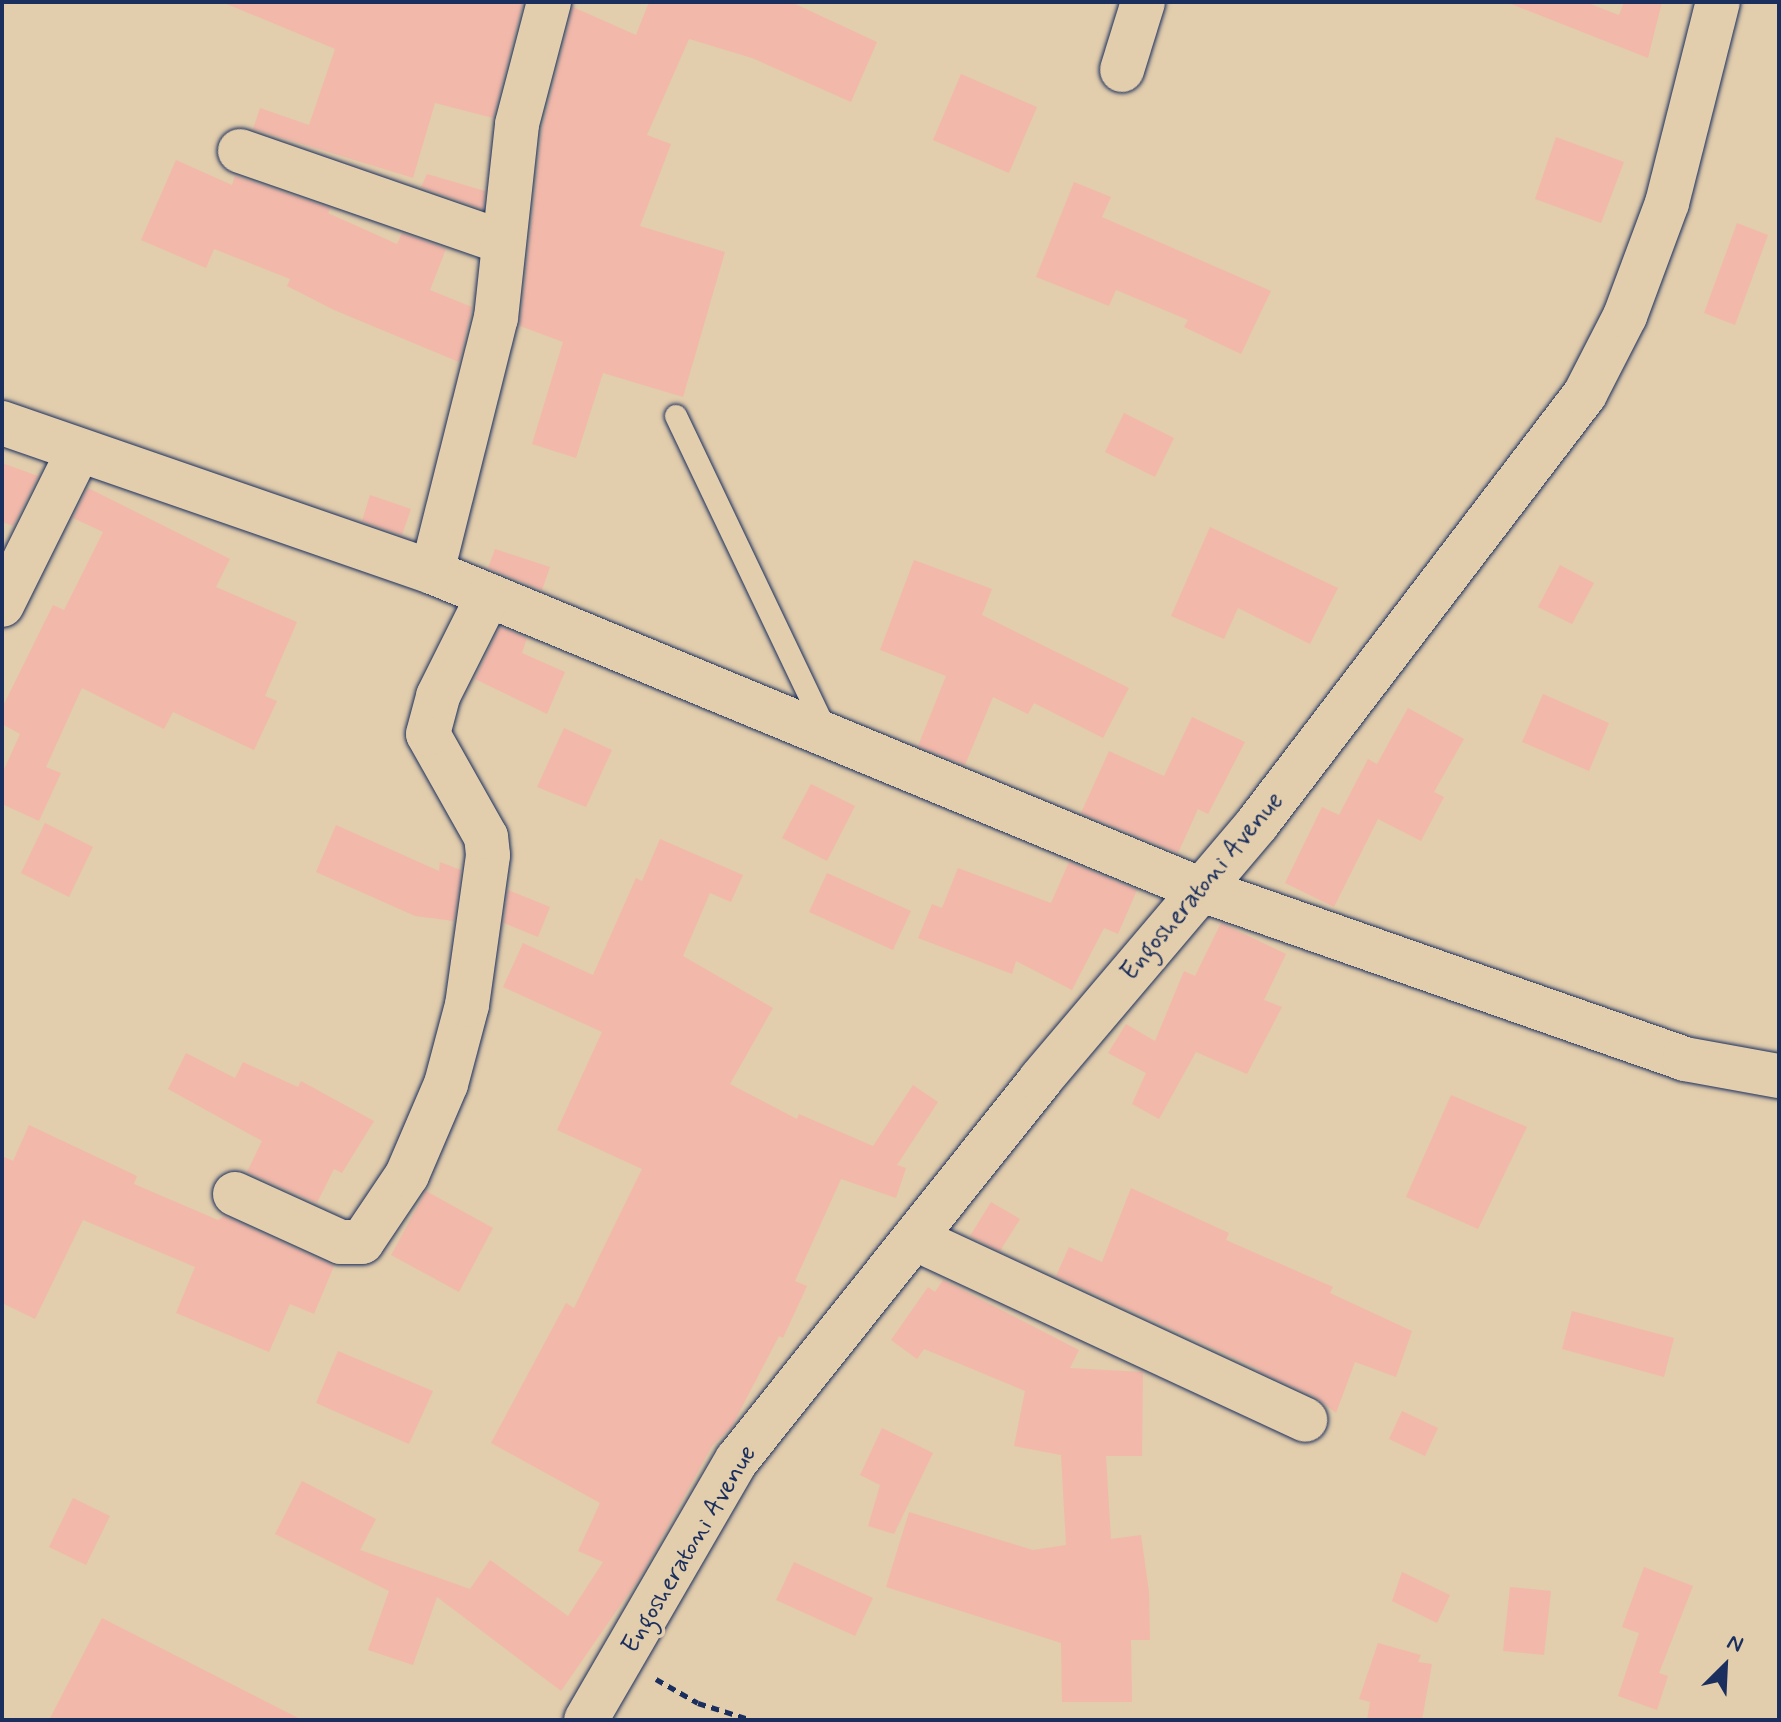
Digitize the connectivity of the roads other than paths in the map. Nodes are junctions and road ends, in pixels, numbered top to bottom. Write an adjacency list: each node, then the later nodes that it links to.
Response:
1 (549, 2): 6 (street)
2 (1143, 2): 4 (street)
3 (1718, 2): 14 (street, Engosheratoni Avenue)
4 (1122, 70)
5 (240, 151): 6 (street)
6 (503, 242): 10 (street)
7 (676, 416): 13 (lane)
8 (2, 423): 9 (street)
9 (78, 452): 10 (street); 12 (street)
10 (432, 572): 11 (street)
11 (488, 596): 13 (street); 16 (street)
12 (2, 605)
13 (828, 736): 14 (street)
14 (1202, 890): 15 (street); 17 (street, Engosheratoni Avenue)
15 (1779, 1076)
16 (235, 1194)
17 (918, 1240): 18 (street); 19 (street, Engosheratoni Avenue)
18 (1305, 1420)
19 (586, 1720)

